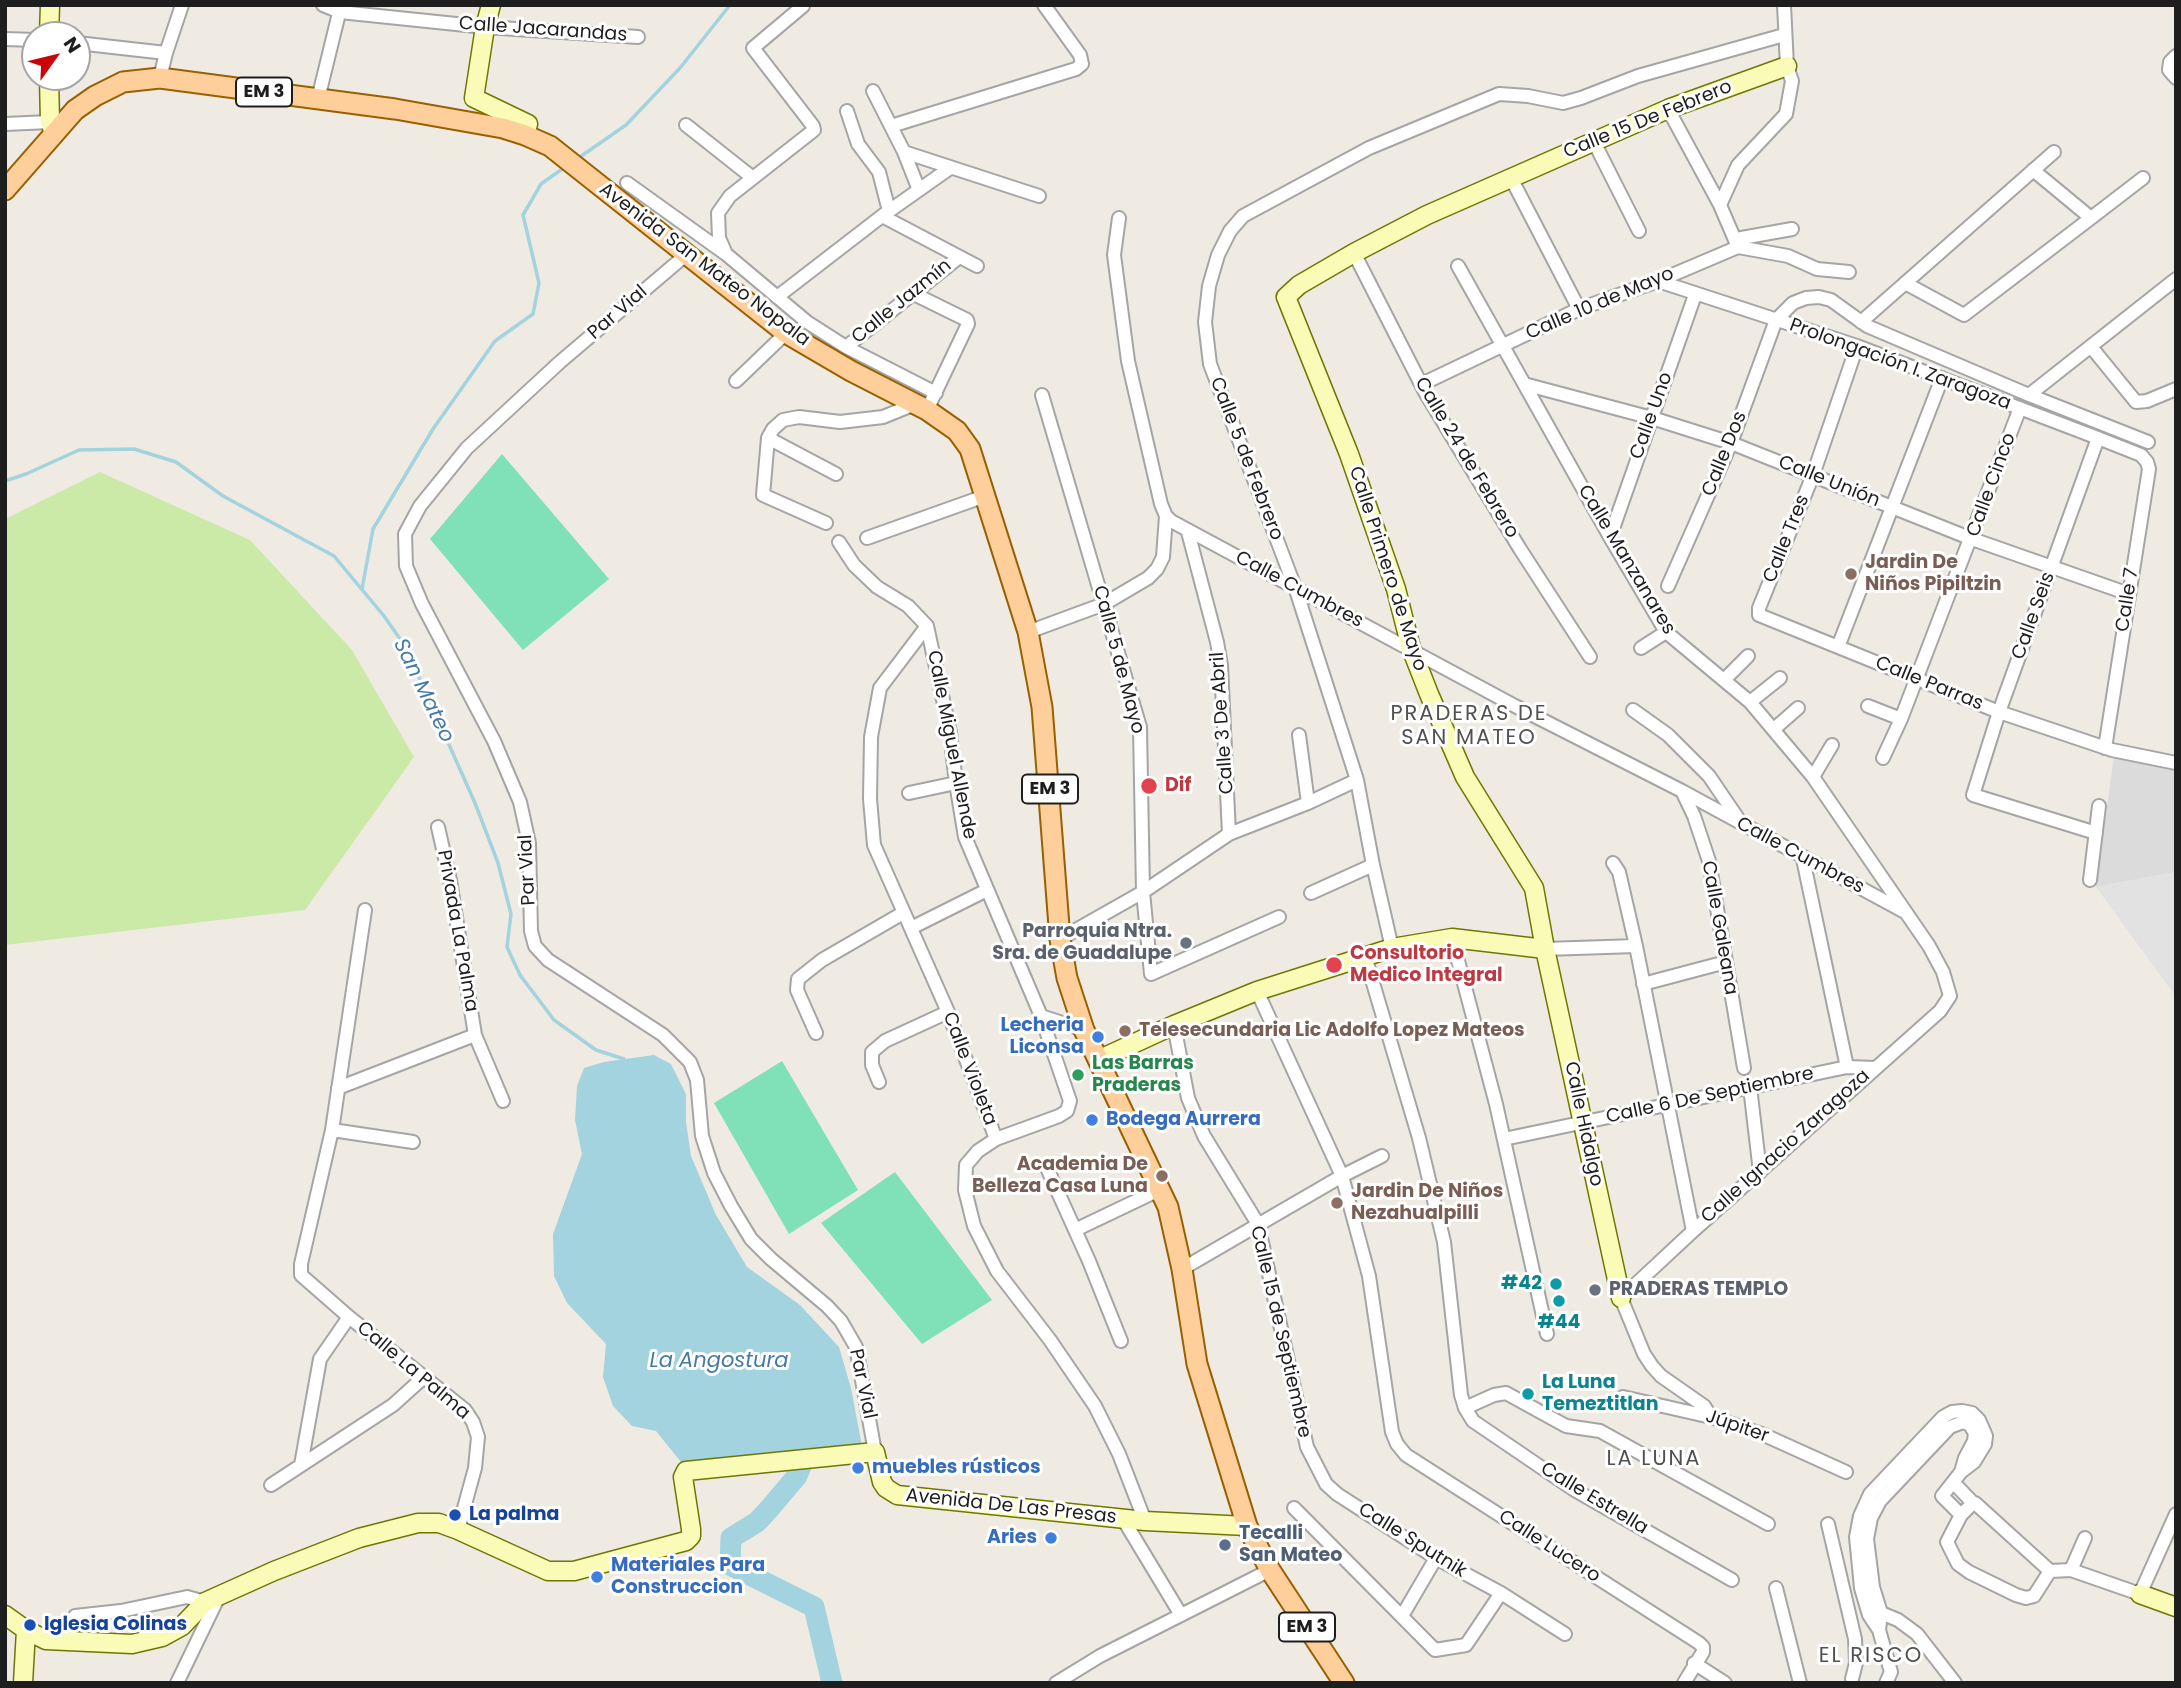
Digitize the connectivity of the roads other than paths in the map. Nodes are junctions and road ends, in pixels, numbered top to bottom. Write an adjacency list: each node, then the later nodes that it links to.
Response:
1 (182, 5): 12 (street)
2 (323, 5): 7 (street, Calle Jacarandas)
3 (491, 5): 8 (street)
4 (1044, 5): 24 (street)
5 (1784, 5): 9 (street)
6 (803, 6): 32 (street)
7 (340, 8): 8 (street, Calle Jacarandas); 19 (street)
8 (485, 27): 10 (street, Calle Jacarandas); 26 (street)
9 (1784, 35): 14 (street); 97 (street, Calle 5 de Febrero)
10 (638, 37)
11 (91, 45): 12 (street)
12 (166, 53): 15 (street)
13 (2176, 56): 16 (street)
14 (1787, 66): 20 (street, Calle 15 De Febrero); 39 (street)
15 (160, 78): 19 (main road, Avenida San Mateo Nopala / EM 3); 25 (main road, Avenida San Mateo Nopala / EM 3)
16 (2176, 78)
17 (50, 91): 25 (street)
18 (873, 91): 24 (street)
19 (318, 99): 26 (main road, Avenida San Mateo Nopala / EM 3)
20 (1668, 109): 27 (street, Calle 15 De Febrero); 39 (street)
21 (847, 111): 40 (street)
22 (5, 124): 25 (street)
23 (686, 125): 32 (street)
24 (891, 126): 28 (street)
25 (52, 127): 36 (main road, Avenida San Mateo Nopala / EM 3)
26 (526, 135): 47 (main road, Avenida San Mateo Nopala / EM 3)
27 (1593, 140): 33 (street, Calle 15 De Febrero); 44 (street)
28 (904, 152): 30 (street); 37 (street)
29 (2054, 152): 31 (street)
30 (950, 168): 37 (street); 38 (street)
31 (2033, 170): 42 (street); 55 (street)
32 (753, 178): 48 (street)
33 (1511, 178): 46 (street, Calle 15 De Febrero); 60 (street)
34 (2143, 178): 42 (street)
35 (627, 183): 48 (street)
36 (5, 190)
37 (919, 191): 40 (street)
38 (1039, 196)
39 (1720, 205): 45 (street)
40 (886, 213): 49 (street); 59 (street)
41 (1119, 218): 88 (street)
42 (2091, 218): 55 (street)
43 (1792, 229): 45 (street, Calle 10 de Mayo)
44 (1639, 231)
45 (1737, 243): 52 (street); 54 (street, Calle 10 de Mayo)
46 (1354, 253): 58 (street, Calle 15 De Febrero); 70 (street, Calle 24 de Febrero)
47 (687, 254): 63 (main road, Avenida San Mateo Nopala / EM 3); 194 (street, Par Vial)
48 (726, 254): 59 (street)
49 (958, 257): 51 (street); 56 (street, Calle Jazmín)
50 (1458, 266): 64 (street, Calle Manzanares)
51 (977, 267)
52 (1849, 272)
53 (2176, 279): 67 (street)
54 (1658, 281): 57 (street, Prolongación I. Zaragoza); 60 (street, Calle 10 de Mayo)
55 (1905, 283): 62 (street)
56 (912, 293): 66 (street, Calle Jazmín); 73 (street)
57 (1695, 295): 61 (street, Prolongación I. Zaragoza); 78 (street, Calle Uno)
58 (1286, 296): 105 (street, Calle Primero de Mayo)
59 (777, 297): 66 (street)
60 (1579, 309): 64 (street, Calle 10 de Mayo)
61 (1776, 320): 62 (street); 65 (street, Prolongación I. Zaragoza); 82 (street, Calle Dos)
62 (1861, 322): 75 (street)
63 (786, 333): 69 (street); 76 (main road, Avenida San Mateo Nopala / EM 3)
64 (1502, 346): 70 (street, Calle 10 de Mayo); 71 (street, Calle Manzanares)
65 (1857, 346): 68 (street, Prolongación I. Zaragoza); 85 (street, Calle Tres)
66 (846, 347): 73 (street)
67 (2092, 348): 72 (street); 75 (street)
68 (1942, 378): 77 (street, Prolongación I. Zaragoza); 87 (street)
69 (736, 381)
70 (1422, 384): 108 (street, Calle 24 de Febrero)
71 (1524, 384): 78 (street, Calle Unión); 91 (street, Calle Manzanares)
72 (2176, 389)
73 (936, 393): 76 (street)
74 (1042, 395): 99 (street, Calle 5 de Mayo)
75 (2029, 396): 81 (street)
76 (921, 407): 79 (street); 86 (main road, Avenida San Mateo Nopala / EM 3)
77 (2020, 408): 80 (street, Prolongación I. Zaragoza); 93 (street, Calle Cinco)
78 (1651, 418): 82 (street, Calle Unión); 91 (street, Calle Uno)
79 (768, 438): 84 (street); 89 (street)
80 (2098, 438): 83 (street, Prolongación I. Zaragoza); 95 (street, Calle Seis)
81 (2148, 442)
82 (1731, 443): 85 (street, Calle Unión); 96 (street, Calle Dos)
83 (2141, 455): 98 (street, Calle 7)
84 (836, 474)
85 (1814, 475): 87 (street, Calle Unión); 100 (street, Calle Tres)
86 (985, 496): 92 (street); 102 (main road, Avenida San Mateo Nopala / EM 3)
87 (1893, 508): 93 (street, Calle Unión); 104 (street)
88 (1166, 516): 90 (street, Calle Cumbres); 99 (street)
89 (826, 523)
90 (1188, 532): 97 (street, Calle Cumbres); 134 (street, Calle 3 De Abril)
91 (1610, 537): 103 (street, Calle Manzanares)
92 (867, 538)
93 (1972, 539): 95 (street, Calle Unión); 110 (street, Calle Cinco)
94 (839, 542): 101 (street, Calle Miguel Allende)
95 (2052, 566): 98 (street, Calle Unión); 116 (street, Calle Seis)
96 (1668, 586)
97 (1296, 590): 105 (street, Calle Cumbres); 125 (street, Calle 5 de Febrero)
98 (2129, 594): 121 (street, Calle 7)
99 (1104, 604): 102 (street); 140 (street, Calle 5 de Mayo)
100 (1758, 611): 104 (street, Calle Parras)
101 (928, 626): 126 (street, Calle Miguel Allende); 143 (street, Calle Violeta)
102 (1028, 632): 148 (main road, Avenida San Mateo Nopala / EM 3)
103 (1666, 632): 106 (street); 111 (street, Calle Manzanares)
104 (1838, 647): 110 (street, Calle Parras)
105 (1411, 648): 127 (street, Calle Cumbres); 151 (street, Calle Primero de Mayo)
106 (1641, 648)
107 (1748, 656): 111 (street)
108 (1590, 657)
109 (1780, 678): 112 (street)
110 (1916, 678): 116 (street, Calle Parras); 117 (street, Calle Cinco)
111 (1724, 680): 112 (street, Calle Manzanares)
112 (1750, 702): 118 (street, Calle Manzanares)
113 (1868, 706): 117 (street)
114 (1798, 708): 118 (street)
115 (1633, 710): 131 (street)
116 (1999, 712): 121 (street, Calle Parras); 133 (street, Calle Seis)
117 (1901, 719): 122 (street, Calle Cinco)
118 (1774, 729): 124 (street, Calle Manzanares)
119 (1299, 734): 129 (street)
120 (1832, 745): 124 (street)
121 (2105, 748): 123 (street, Calle Parras)
122 (1883, 758)
123 (2176, 763)
124 (1813, 777): 144 (street, Calle Manzanares)
125 (1357, 780): 129 (street); 137 (street, Calle 5 de Febrero)
126 (956, 783): 128 (street); 139 (street, Calle Miguel Allende)
127 (1682, 791): 131 (street, Calle Cumbres); 153 (street, Calle Galeana)
128 (909, 793)
129 (1308, 803): 134 (street)
130 (2099, 806): 133 (street)
131 (1744, 826): 135 (street, Calle Cumbres)
132 (438, 827): 162 (street, Privada La Palma)
133 (2096, 832): 138 (street)
134 (1229, 834): 140 (street)
135 (1803, 859): 144 (street, Calle Cumbres); 164 (street)
136 (1613, 863): 149 (street)
137 (1373, 865): 141 (street); 150 (street, Calle 5 de Febrero)
138 (2090, 880)
139 (987, 890): 146 (street); 158 (street, Calle Miguel Allende)
140 (1143, 892): 145 (street, Calle 5 de Mayo); 148 (street)
141 (1311, 893)
142 (365, 910): 169 (street)
143 (903, 913): 146 (street, Calle Violeta); 161 (street)
144 (1907, 913): 156 (street, Calle Manzanares)
145 (1279, 917)
146 (911, 928): 157 (street, Calle Violeta)
147 (1452, 937): 150 (street); 151 (street); 175 (street)
148 (1060, 939): 160 (main road, Avenida San Mateo Nopala / EM 3)
149 (1636, 947): 151 (street); 154 (street)
150 (1392, 948): 152 (street)
151 (1545, 949): 172 (street, Calle Hidalgo)
152 (1365, 956): 155 (street); 192 (street)
153 (1726, 962): 154 (street); 165 (street, Calle Galeana)
154 (1643, 984): 171 (street)
155 (1257, 991): 159 (street); 180 (street)
156 (1950, 996): 166 (street, Calle Ignacio Zaragoza)
157 (948, 1012): 167 (street); 174 (street, Calle Violeta)
158 (1041, 1016): 160 (street); 174 (street, Calle Miguel Allende)
159 (1174, 1025): 163 (street); 182 (street, Calle 15 de Septiembre)
160 (1084, 1030): 163 (main road, Avenida San Mateo Nopala / EM 3)
161 (816, 1032)
162 (475, 1035): 169 (street, Privada La Palma); 170 (street, Privada La Palma)
163 (1098, 1060): 181 (main road, Avenida San Mateo Nopala / EM 3)
164 (1847, 1067): 166 (street, Calle 6 De Septiembre); 168 (street, Calle 6 De Septiembre)
165 (1744, 1068)
166 (1876, 1068): 179 (street, Calle Ignacio Zaragoza)
167 (879, 1082)
168 (1750, 1087): 171 (street, Calle 6 De Septiembre); 179 (street)
169 (338, 1088): 173 (street)
170 (503, 1101)
171 (1668, 1105): 172 (street, Calle 6 De Septiembre); 184 (street)
172 (1583, 1122): 175 (street, Calle 6 De Septiembre); 186 (street, Calle Hidalgo)
173 (332, 1130): 176 (street); 187 (street, Calle La Palma)
174 (996, 1139): 205 (street, Calle Violeta)
175 (1504, 1139): 188 (street)
176 (413, 1142)
177 (1382, 1156): 180 (street)
178 (1047, 1168): 183 (street)
179 (1760, 1172): 184 (street, Calle Ignacio Zaragoza)
180 (1342, 1176): 182 (street); 228 (street, Calle Lucero)
181 (1161, 1189): 183 (street); 185 (main road, Avenida San Mateo Nopala / EM 3)
182 (1258, 1224): 185 (street); 198 (street, Calle 15 de Septiembre)
183 (1075, 1230): 189 (street)
184 (1693, 1231): 186 (street, Calle Ignacio Zaragoza)
185 (1182, 1269): 208 (main road, Avenida San Mateo Nopala / EM 3)
186 (1621, 1298): 193 (street)
187 (349, 1317): 190 (street, Calle La Palma); 195 (street)
188 (1547, 1334)
189 (1121, 1342)
190 (424, 1377): 195 (street); 209 (street, Calle La Palma)
191 (1623, 1397): 193 (street, Júpiter)
192 (1465, 1408): 206 (street); 215 (street, Calle Estrella)
193 (1711, 1417): 196 (street, Júpiter)
194 (875, 1452): 204 (street, Avenida De Las Presas); 209 (street)
195 (301, 1465): 199 (street)
196 (1846, 1472)
197 (1957, 1477): 200 (street); 203 (street); 221 (street)
198 (1326, 1484): 211 (street, Calle Sputnik)
199 (271, 1485)
200 (1976, 1504): 203 (street); 214 (street)
201 (1294, 1508): 225 (street)
202 (2176, 1514): 218 (street)
203 (1961, 1515): 214 (street)
204 (1123, 1519): 205 (street, Avenida De Las Presas); 222 (street)
205 (1144, 1521): 208 (street, Avenida De Las Presas)
206 (1768, 1524)
207 (1828, 1524): 229 (street)
208 (1247, 1527): 212 (main road, Avenida San Mateo Nopala / EM 3)
209 (458, 1530): 219 (street)
210 (2085, 1538): 213 (street)
211 (1436, 1558): 217 (street, Calle Sputnik); 225 (street)
212 (1270, 1570): 222 (street); 233 (main road, Avenida San Mateo Nopala / EM 3)
213 (2071, 1570): 214 (street); 218 (street)
214 (2050, 1571)
215 (1732, 1580)
216 (1776, 1588): 236 (street)
217 (1501, 1593): 225 (street); 227 (street, Calle Sputnik)
218 (2140, 1594): 220 (street)
219 (213, 1598): 224 (street); 226 (street); 231 (street)
220 (2176, 1606)
221 (1875, 1614): 237 (street); 238 (street)
222 (1181, 1615): 232 (street)
223 (6, 1616): 226 (street)
224 (75, 1616)
225 (1402, 1616)
226 (26, 1630): 230 (street)
227 (1565, 1634)
228 (1695, 1663): 234 (street); 235 (street)
229 (1850, 1681)
230 (23, 1683)
231 (177, 1683)
232 (1056, 1683)
233 (1344, 1683)
234 (1685, 1683)
235 (1724, 1683)
236 (1800, 1683)
237 (1886, 1683)
238 (1955, 1683)

